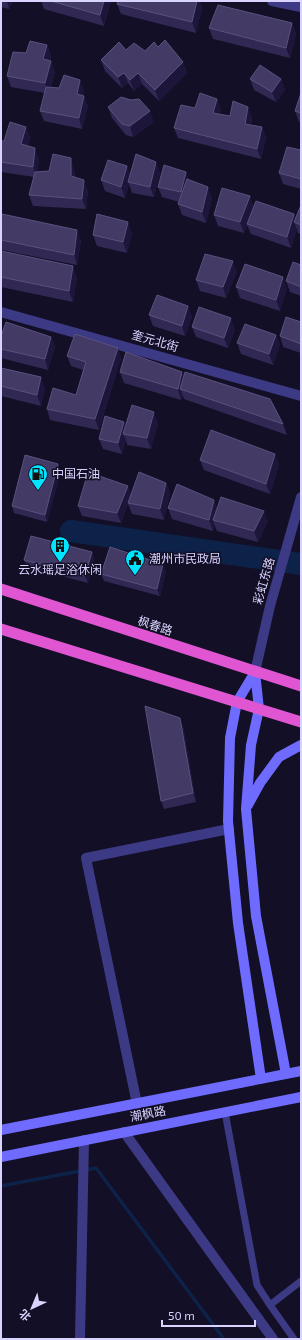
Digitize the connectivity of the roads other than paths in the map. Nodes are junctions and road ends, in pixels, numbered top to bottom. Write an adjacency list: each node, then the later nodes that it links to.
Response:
1 (272, 1): 2 (street)
2 (301, 7)
3 (1, 312): 4 (street, 奎元北街)
4 (301, 396)
5 (301, 497): 8 (street, 彩虹东路)
6 (1, 590): 8 (highway, 枫春路)
7 (1, 628): 10 (highway)
8 (255, 672): 9 (highway, 枫春路); 10 (main road); 11 (main road)
9 (301, 686)
10 (237, 702): 11 (highway); 15 (main road)
11 (259, 709): 12 (highway); 14 (main road)
12 (301, 722)
13 (301, 744): 14 (main road)
14 (246, 809): 17 (main road)
15 (229, 829): 18 (main road); 20 (street)
16 (301, 1071): 17 (main road, 潮枫路)
17 (286, 1074): 18 (main road, 潮枫路)
18 (261, 1080): 20 (main road, 潮枫路)
19 (301, 1097): 21 (main road, 潮枫路)
20 (137, 1104): 22 (main road, 潮枫路)
21 (225, 1112): 23 (main road, 潮枫路); 27 (lane)
22 (1, 1130)
23 (124, 1132): 24 (main road, 潮枫路); 29 (street)
24 (84, 1140): 25 (main road, 潮枫路); 28 (street)
25 (1, 1157)
26 (301, 1281): 27 (lane)
27 (270, 1305): 30 (lane)
28 (80, 1339)
29 (272, 1339)
30 (294, 1339)

